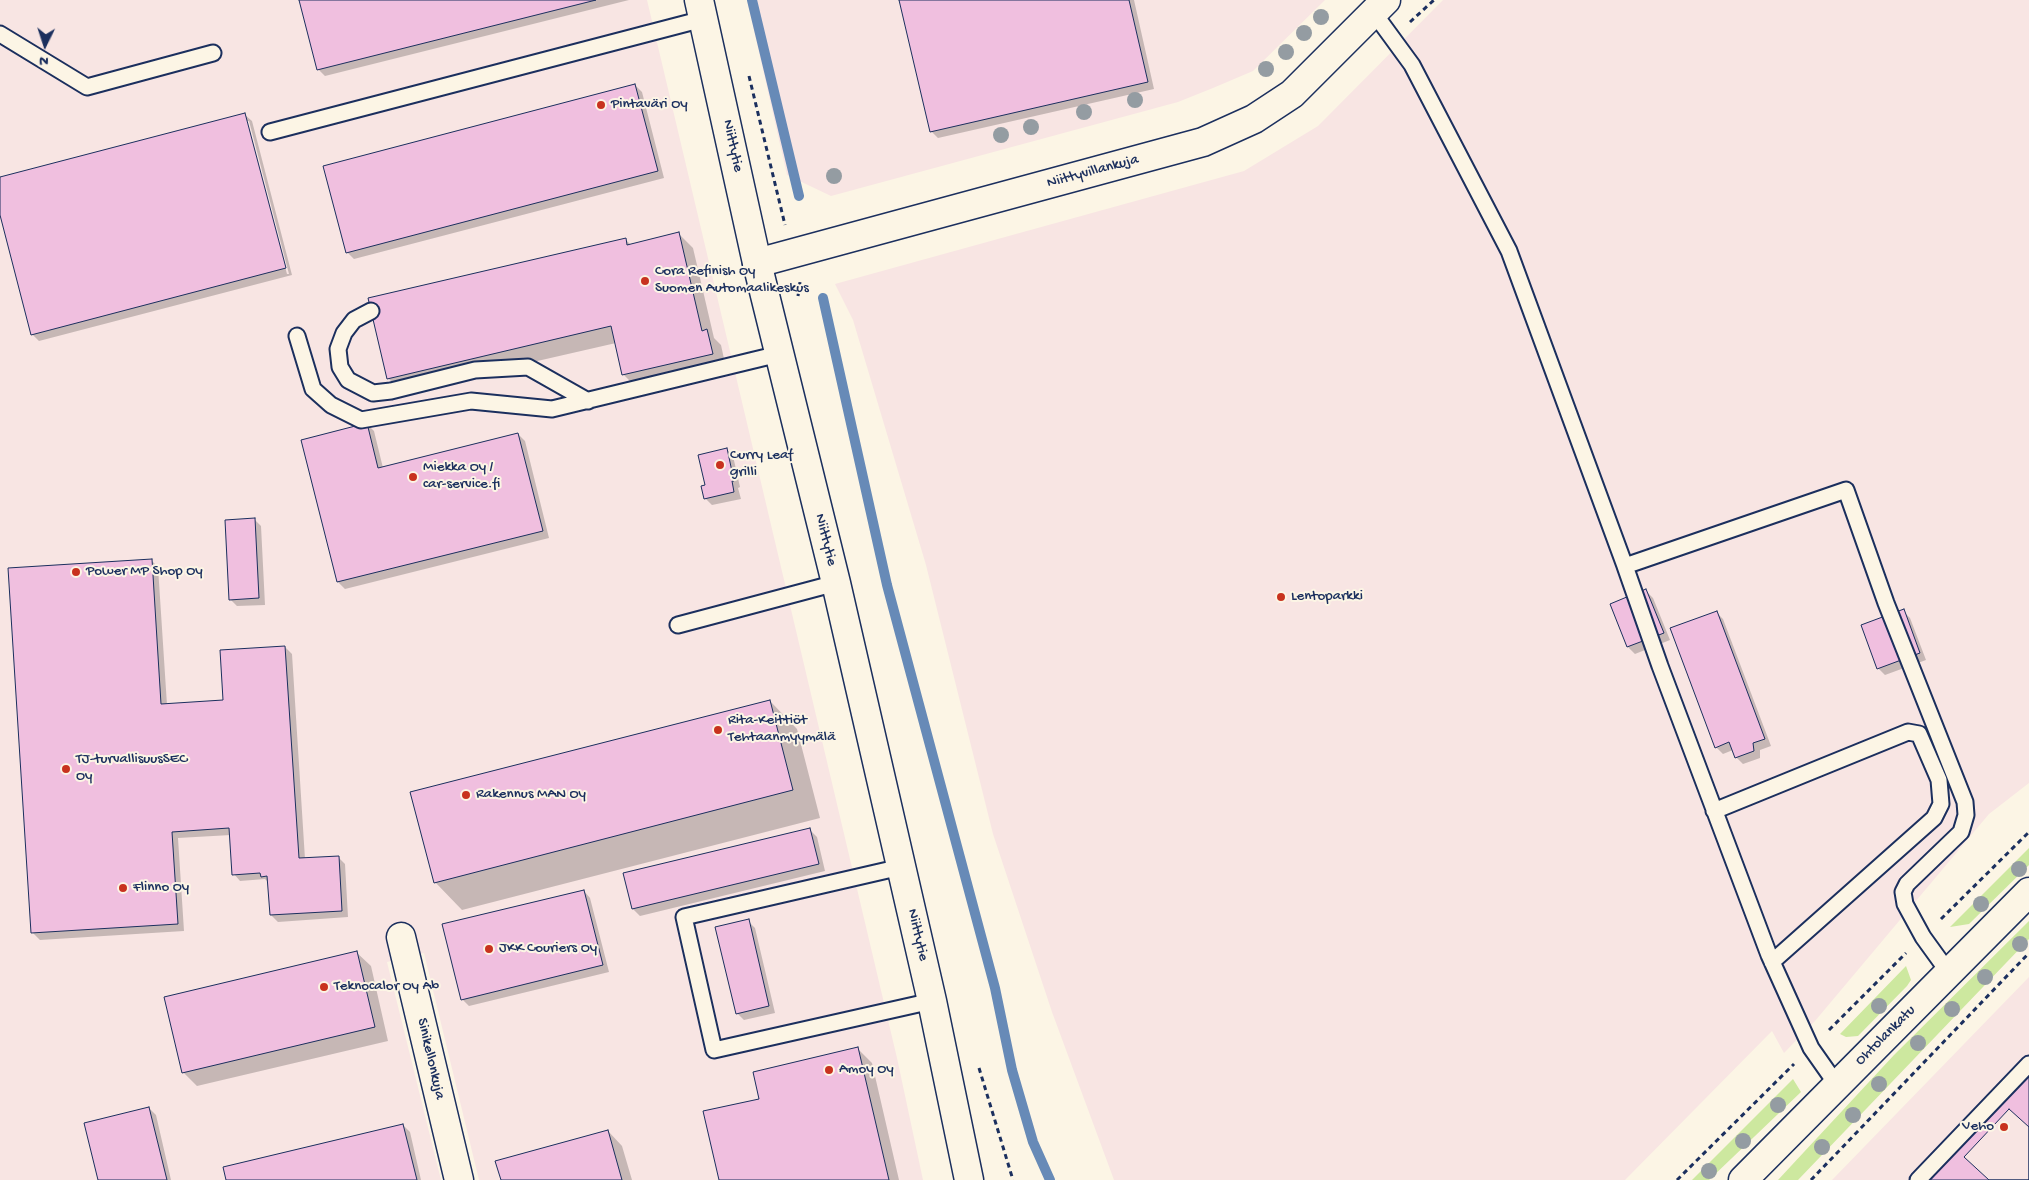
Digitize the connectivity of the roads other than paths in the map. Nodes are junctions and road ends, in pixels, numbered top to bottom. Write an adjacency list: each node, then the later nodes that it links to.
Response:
1 (1380, 6): 6 (street, Niittyvillankuja); 11 (lane)
2 (701, 9): 5 (lane); 6 (street, Niittytie)
3 (0, 34): 4 (lane)
4 (213, 53)
5 (270, 132)
6 (757, 263): 9 (street, Niittytie)
7 (371, 311): 10 (lane)
8 (297, 336): 10 (lane)
9 (779, 354): 10 (lane); 12 (street, Niittytie)
10 (588, 401)
11 (1625, 566): 14 (lane); 19 (lane)
12 (836, 584): 13 (lane); 15 (street, Niittytie)
13 (678, 625)
14 (1714, 811): 18 (lane); 18 (lane)
15 (901, 867): 20 (street, Niittytie); 20 (lane)
16 (2029, 892): 19 (street, Ohtolankatu)
17 (401, 937): 24 (street, Sinikellonkuja)
18 (1772, 962): 23 (lane)
19 (1949, 973): 23 (street, Ohtolankatu)
20 (932, 1000): 22 (street, Niittytie)
21 (2029, 1064): 28 (lane)
22 (949, 1081): 25 (street, Niittytie); 26 (street, Niittytie)
23 (1837, 1085): 27 (street, Ohtolankatu)
24 (458, 1180)
25 (969, 1180)
26 (985, 1180)
27 (1742, 1180)
28 (1918, 1180)

